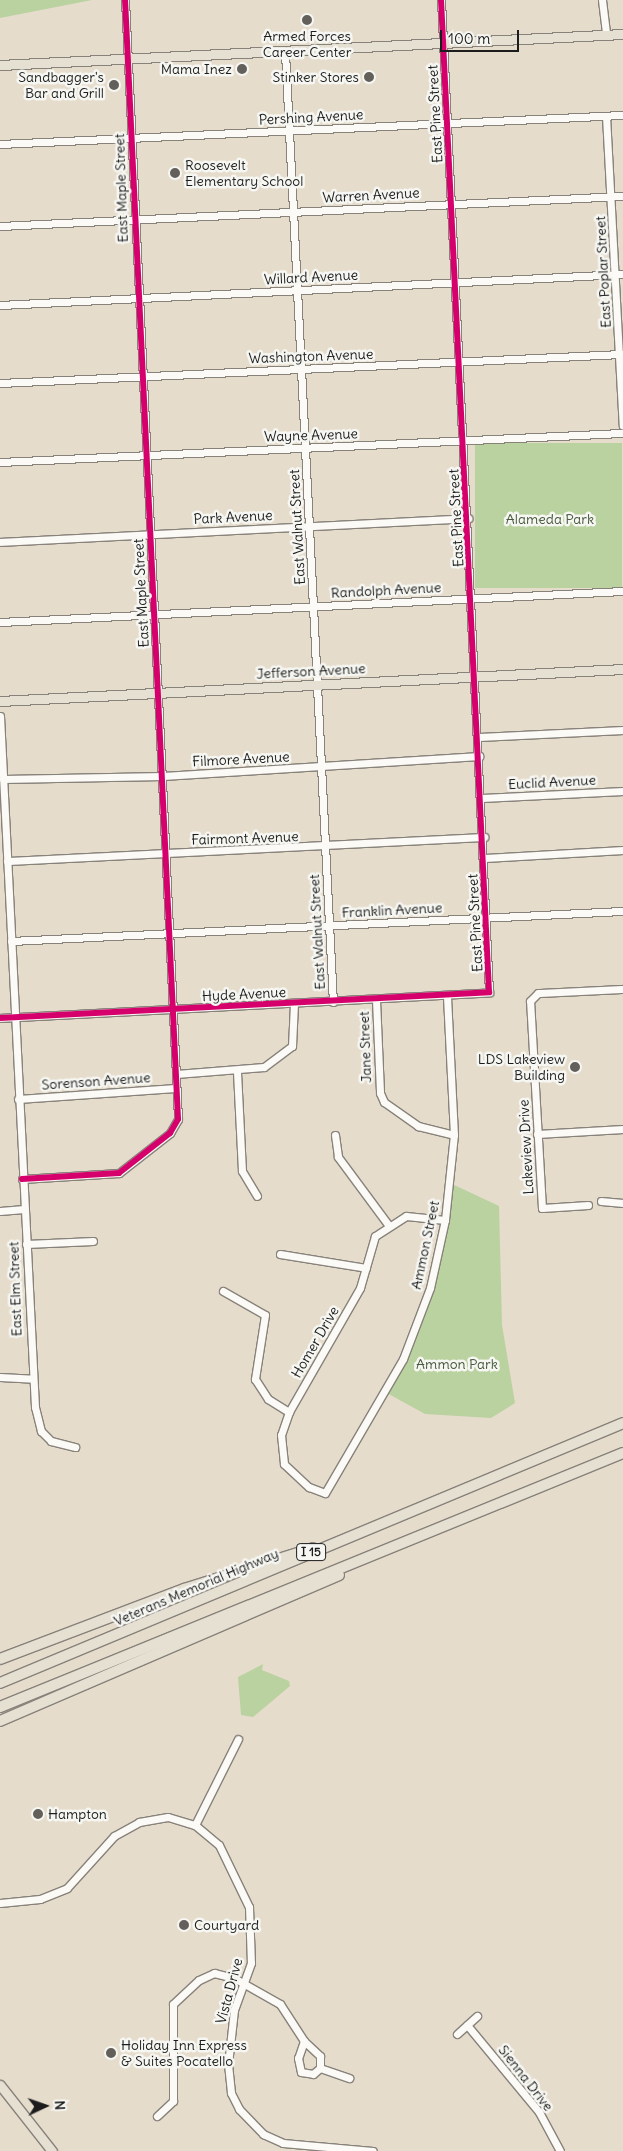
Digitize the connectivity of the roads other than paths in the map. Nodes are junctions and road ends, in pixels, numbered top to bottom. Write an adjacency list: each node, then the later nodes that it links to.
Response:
1 (125, 0): 8 (street, East Maple Street)
2 (442, 0): 6 (street, East Pine Street)
3 (602, 0): 5 (street)
4 (623, 34): 5 (main road)
5 (606, 35): 6 (main road)
6 (444, 44): 7 (main road); 12 (street, East Pine Street)
7 (285, 52): 8 (main road); 13 (street, East Walnut Street)
8 (129, 58): 9 (main road); 14 (street, East Maple Street)
9 (0, 65)
10 (623, 115): 11 (street, Pershing Avenue)
11 (606, 116): 12 (street, Pershing Avenue); 16 (street, East Poplar Street)
12 (448, 124): 13 (street, Pershing Avenue); 18 (street, East Pine Street)
13 (288, 130): 14 (street, Pershing Avenue); 19 (street, East Walnut Street)
14 (133, 139): 15 (street, Pershing Avenue); 20 (street, East Maple Street)
15 (0, 144)
16 (611, 196): 17 (street, Warren Avenue); 18 (street, Warren Avenue); 22 (street, East Poplar Street)
17 (623, 196)
18 (453, 204): 19 (street, Warren Avenue); 23 (street, East Pine Street)
19 (293, 211): 20 (street, Warren Avenue); 24 (street, East Walnut Street)
20 (135, 219): 21 (street, Warren Avenue); 25 (street, East Maple Street)
21 (0, 226)
22 (619, 274): 23 (street, Willard Avenue); 27 (street, East Poplar Street)
23 (457, 283): 24 (street, Willard Avenue); 28 (street, East Pine Street)
24 (297, 291): 25 (street, Willard Avenue); 29 (street, East Walnut Street)
25 (138, 298): 26 (street, Willard Avenue); 30 (street, East Maple Street)
26 (0, 304)
27 (621, 354): 28 (street, Washington Avenue); 32 (street, East Poplar Street)
28 (460, 362): 29 (street, Washington Avenue); 34 (street, East Pine Street)
29 (301, 369): 30 (street, Washington Avenue); 35 (street, East Walnut Street)
30 (142, 374): 31 (street, Washington Avenue); 36 (street, East Maple Street)
31 (0, 383)
32 (623, 426)
33 (623, 433): 34 (street, Wayne Avenue)
34 (464, 441): 35 (street, Wayne Avenue); 38 (street, East Pine Street)
35 (305, 448): 36 (street, Wayne Avenue); 39 (street, East Walnut Street)
36 (146, 453): 37 (street, Wayne Avenue); 40 (street, East Maple Street)
37 (0, 462)
38 (468, 518): 39 (street, Park Avenue); 43 (street, East Pine Street)
39 (309, 526): 40 (street, Park Avenue); 44 (street, East Walnut Street)
40 (150, 534): 41 (street, Park Avenue); 45 (street, East Maple Street)
41 (0, 542)
42 (623, 591): 43 (street, Randolph Avenue)
43 (472, 598): 44 (street, Randolph Avenue); 48 (street, East Pine Street)
44 (313, 606): 45 (street, Randolph Avenue); 49 (street, East Walnut Street)
45 (154, 613): 46 (street, Randolph Avenue); 50 (street, East Maple Street)
46 (0, 622)
47 (623, 669): 48 (main road, Jefferson Avenue)
48 (476, 677): 49 (main road, Jefferson Avenue); 54 (street, East Pine Street)
49 (317, 684): 50 (main road, Jefferson Avenue); 56 (street, East Walnut Street)
50 (159, 692): 51 (main road, Jefferson Avenue); 58 (street, East Maple Street)
51 (0, 701)
52 (0, 716): 57 (street, East Elm Street)
53 (623, 730): 54 (street)
54 (479, 737): 55 (street, East Pine Street)
55 (480, 756): 56 (street, Filmore Avenue); 60 (street, East Pine Street)
56 (322, 767): 58 (street, Filmore Avenue); 63 (street, East Walnut Street)
57 (2, 776): 58 (street, Filmore Avenue); 62 (street, East Elm Street)
58 (162, 776): 65 (street, East Maple Street)
59 (623, 791): 60 (street, Euclid Avenue)
60 (482, 798): 61 (street, East Pine Street)
61 (484, 837): 63 (street, Fairmont Avenue); 66 (street, East Pine Street)
62 (3, 840): 67 (street, East Elm Street)
63 (326, 848): 65 (street, Fairmont Avenue); 72 (street, East Walnut Street)
64 (623, 850): 66 (street)
65 (166, 853): 67 (street, Fairmont Avenue); 73 (street, East Maple Street)
66 (485, 858): 71 (street, East Pine Street)
67 (7, 860): 68 (street, East Elm Street)
68 (10, 906): 69 (street); 74 (street, East Elm Street)
69 (0, 907)
70 (623, 911): 71 (street, Franklin Avenue)
71 (488, 918): 72 (street, Franklin Avenue); 76 (street, East Pine Street)
72 (329, 926): 73 (street, Franklin Avenue); 79 (street, East Walnut Street)
73 (170, 933): 74 (street, Franklin Avenue); 81 (street, East Maple Street)
74 (12, 941): 82 (street, East Elm Street)
75 (623, 988): 89 (street, Lakeview Drive)
76 (489, 992): 77 (street, Hyde Avenue)
77 (448, 996): 78 (street, Hyde Avenue); 91 (street, Ammon Street)
78 (376, 1000): 79 (street, Hyde Avenue); 91 (street, Jane Street)
79 (333, 1002): 80 (street, Hyde Avenue)
80 (294, 1004): 81 (street, Hyde Avenue); 84 (street)
81 (174, 1010): 82 (street, Hyde Avenue); 85 (street, East Maple Street)
82 (15, 1016): 83 (street, Hyde Avenue); 87 (street, East Elm Street)
83 (0, 1018)
84 (237, 1072): 85 (street); 93 (street)
85 (176, 1074): 86 (street, East Maple Street)
86 (176, 1088): 87 (street, Sorenson Avenue); 92 (street, East Maple Street)
87 (18, 1099): 92 (street, East Elm Street)
88 (623, 1129): 89 (street)
89 (537, 1134): 96 (street, Lakeview Drive)
90 (335, 1135): 100 (street)
91 (454, 1135): 99 (street, Ammon Street)
92 (22, 1179): 97 (street, East Elm Street)
93 (257, 1196)
94 (601, 1201): 95 (street)
95 (623, 1203)
96 (588, 1205)
97 (24, 1209): 98 (street); 102 (street, East Elm Street)
98 (0, 1211)
99 (445, 1220): 100 (street, Homer Drive); 112 (street, Ammon Street)
100 (389, 1226): 104 (street, Homer Drive)
101 (93, 1241): 102 (street)
102 (26, 1244): 107 (street, East Elm Street)
103 (280, 1254): 104 (street)
104 (366, 1268): 108 (street, Homer Drive)
105 (223, 1290): 108 (street)
106 (0, 1377): 107 (street)
107 (34, 1379): 110 (street, East Elm Street)
108 (289, 1412): 112 (street, Homer Drive)
109 (623, 1423): 113 (highway, Veterans Memorial Highway / I 15)
110 (75, 1446)
111 (623, 1453): 114 (highway, I 15)
112 (335, 1476)
113 (321, 1546): 115 (highway); 116 (highway, Veterans Memorial Highway / I 15)
114 (367, 1560): 117 (highway, I 15); 118 (highway)
115 (0, 1659)
116 (0, 1683)
117 (0, 1707)
118 (0, 1721)
119 (238, 1739): 120 (street)
120 (195, 1825): 121 (street, Vista Drive); 122 (street, Vista Drive)
121 (0, 1903)
122 (245, 1984): 126 (street); 130 (street); 132 (street, Vista Drive)
123 (477, 2016): 124 (street)
124 (467, 2025): 125 (street); 133 (street, Sienna Drive)
125 (457, 2034)
126 (304, 2041): 127 (street); 127 (street)
127 (320, 2068): 128 (street)
128 (348, 2078)
129 (0, 2085): 131 (main road)
130 (158, 2116)
131 (52, 2151)
132 (373, 2151)
133 (560, 2151)

